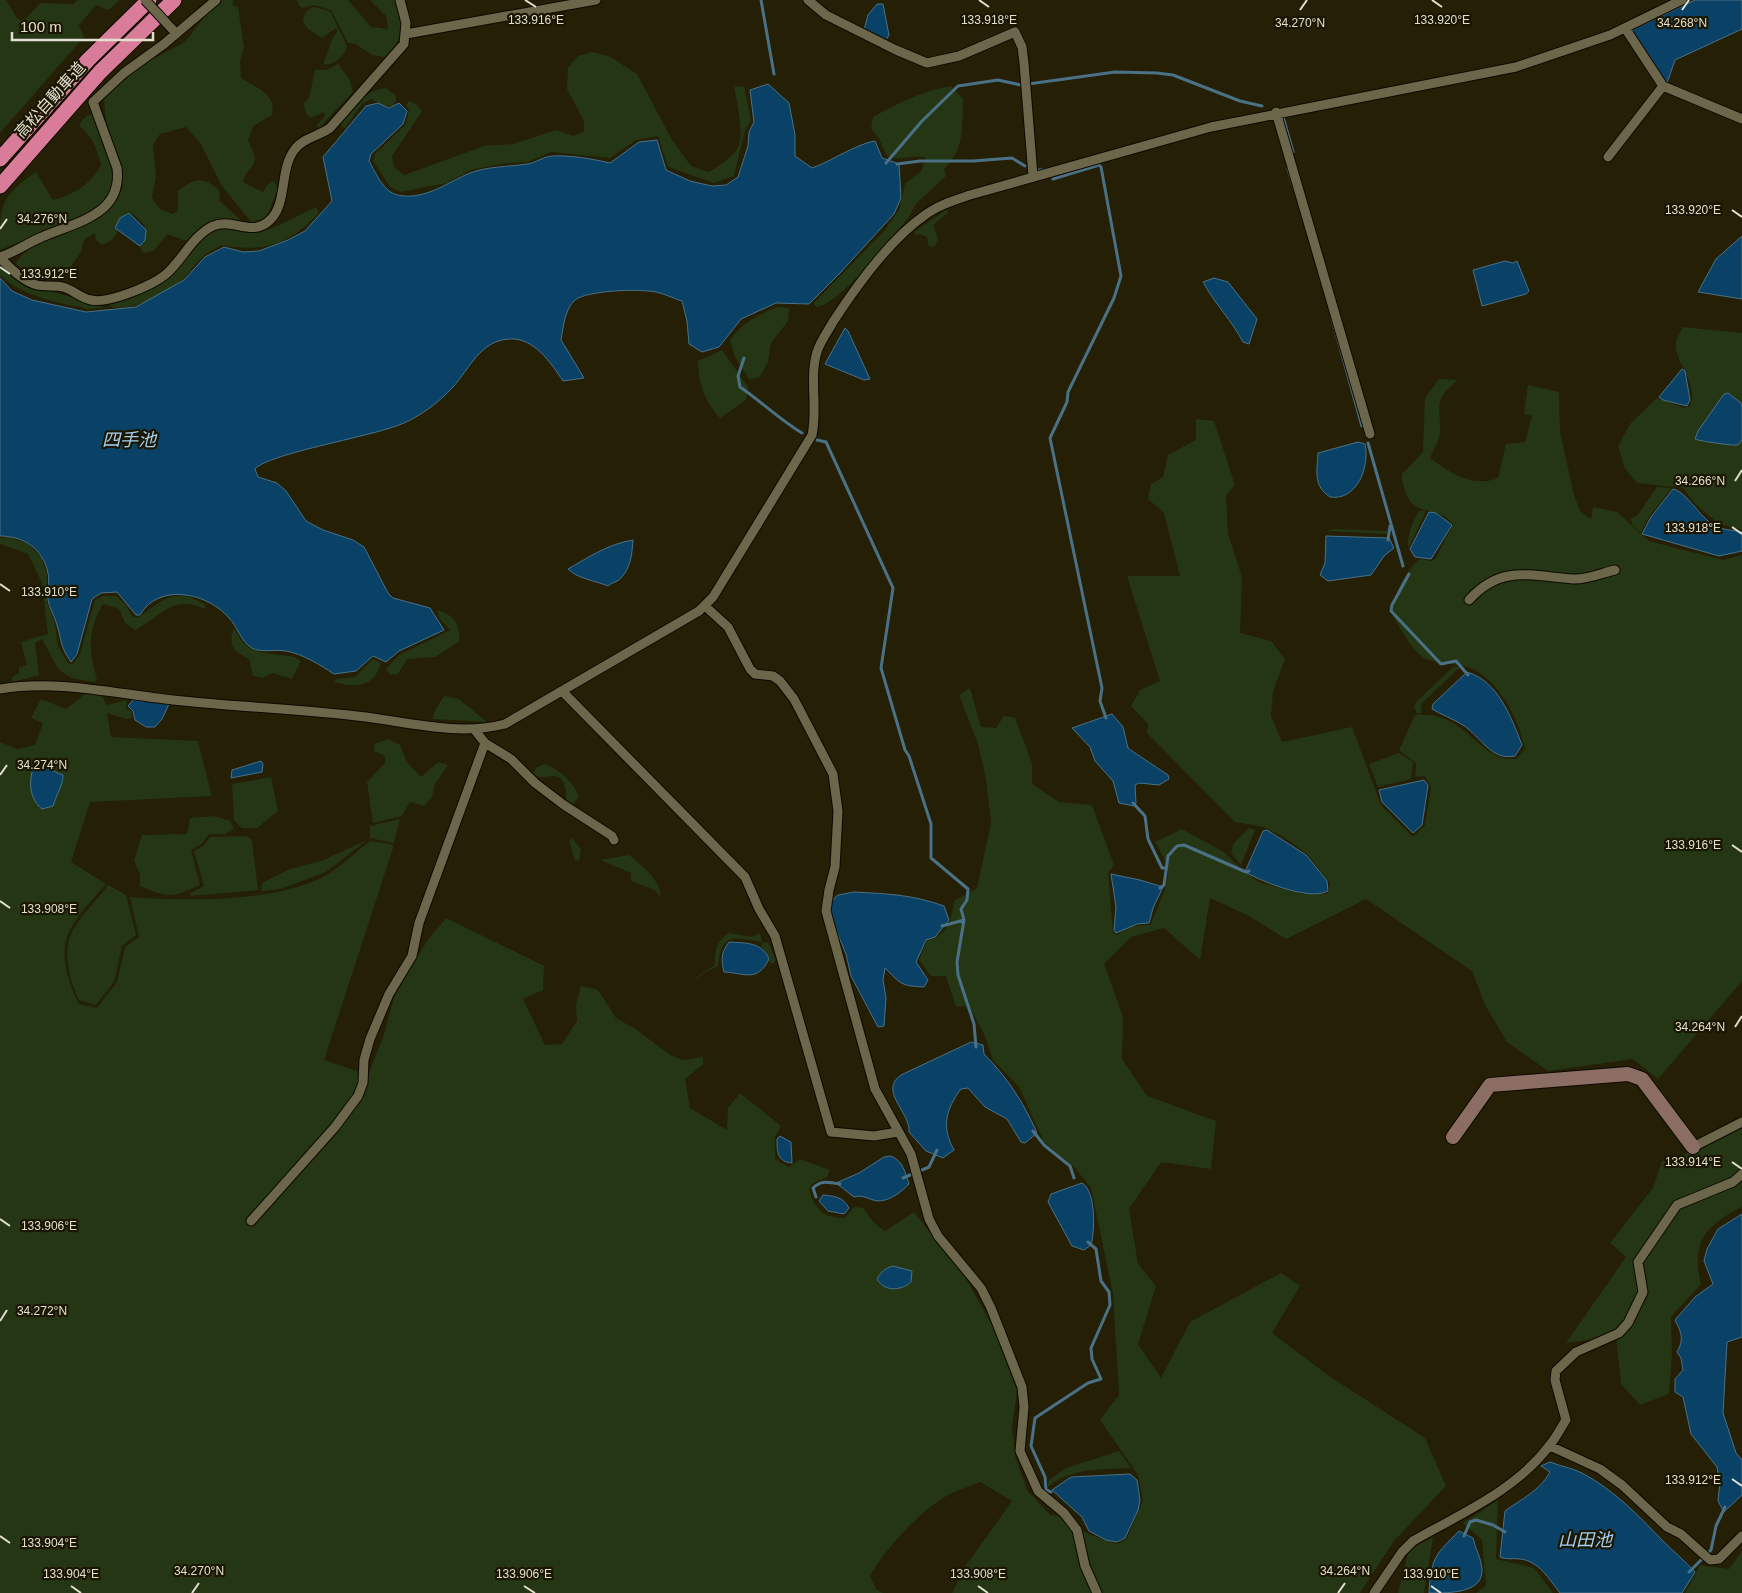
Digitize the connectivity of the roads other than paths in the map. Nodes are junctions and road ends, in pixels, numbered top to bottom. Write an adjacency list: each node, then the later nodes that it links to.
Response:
1 (145, 0): 10 (street, bridge)
2 (149, 0): 16 (highway, 高松自動車道)
3 (174, 0): 18 (highway, 高松自動車道)
4 (216, 0): 10 (street)
5 (400, 0): 11 (street)
6 (596, 0): 11 (street)
7 (808, 0): 17 (street)
8 (1682, 0): 9 (street)
9 (1624, 28): 12 (street); 13 (street)
10 (175, 32): 19 (street)
11 (406, 34): 19 (street)
12 (1663, 86): 14 (street); 15 (street)
13 (1276, 112): 17 (street); 20 (street)
14 (1742, 119)
15 (1608, 157)
16 (0, 159)
17 (1033, 176): 23 (street)
18 (0, 186)
19 (0, 258)
20 (1370, 434)
21 (1615, 570): 22 (street)
22 (1469, 600)
23 (705, 606): 25 (street); 30 (street)
24 (0, 689): 26 (street)
25 (562, 691): 26 (street); 30 (street)
26 (474, 729): 27 (street)
27 (485, 742): 28 (street); 34 (street)
28 (614, 840)
29 (1742, 1122): 32 (street)
30 (898, 1132): 37 (street)
31 (1453, 1137): 32 (street)
32 (1693, 1147)
33 (1742, 1174): 35 (street)
34 (251, 1221)
35 (1550, 1446): 36 (street); 38 (street)
36 (1742, 1536)
37 (1097, 1593)
38 (1374, 1593)

